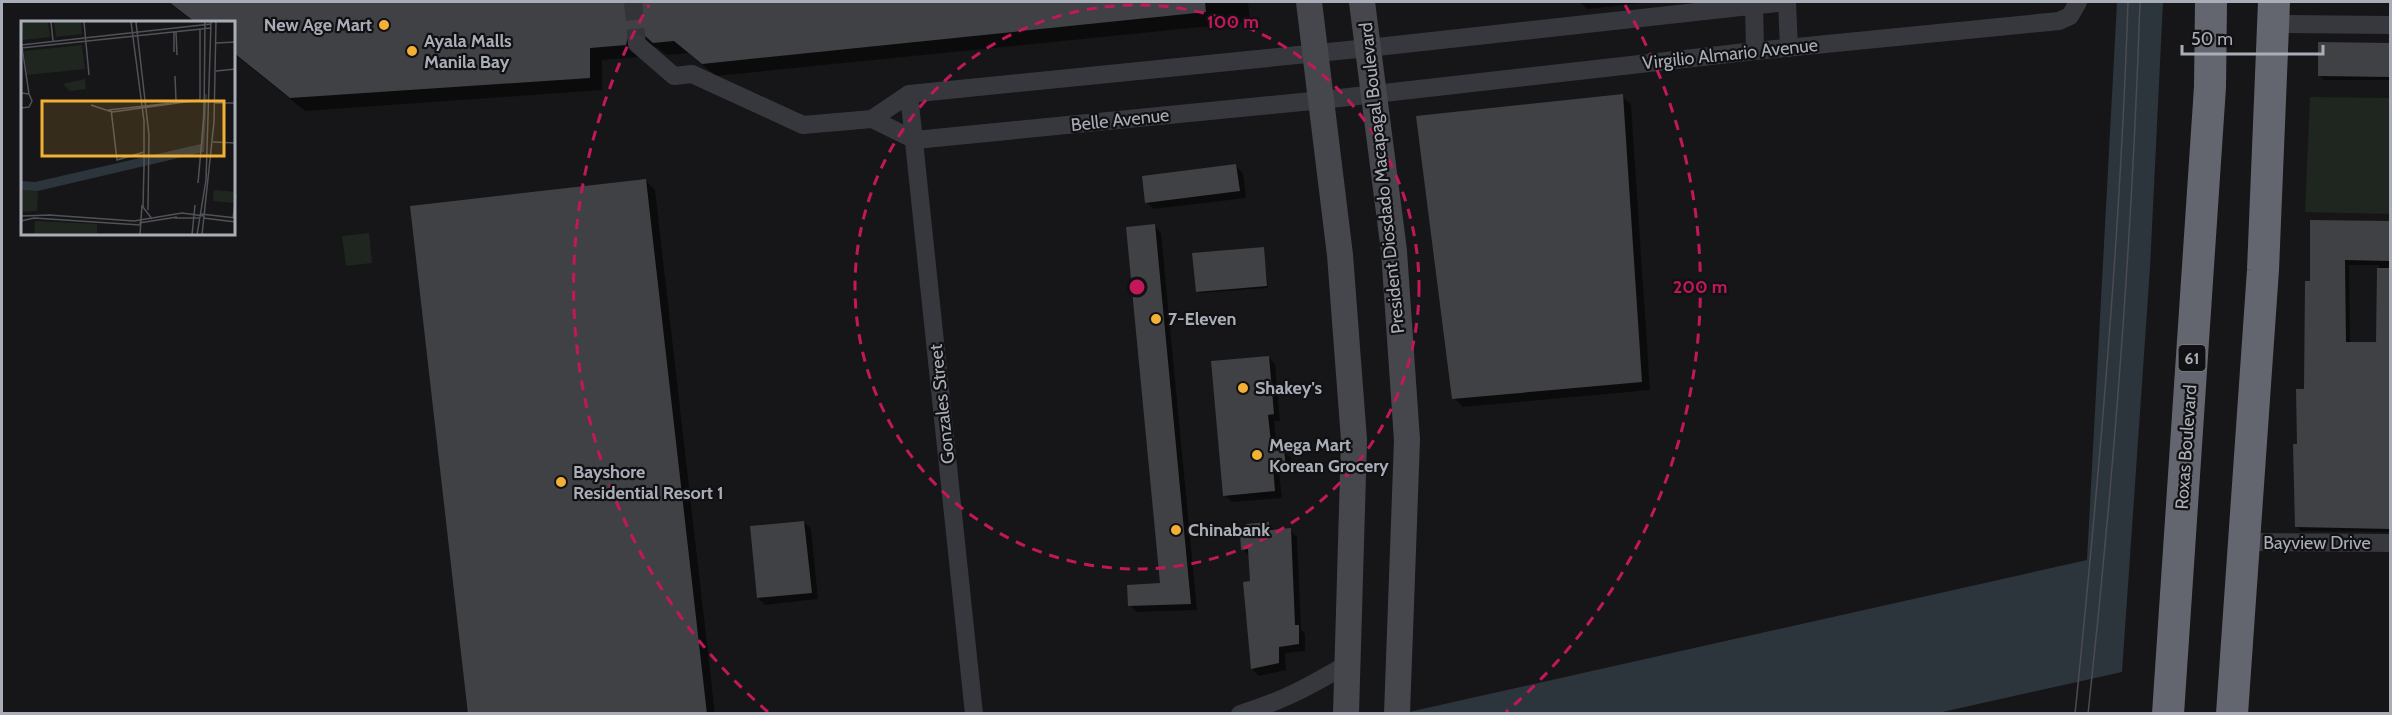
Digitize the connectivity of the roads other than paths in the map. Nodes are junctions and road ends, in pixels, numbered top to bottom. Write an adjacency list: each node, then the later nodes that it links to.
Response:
1 (1309, 2): 13 (main road)
2 (1362, 2): 10 (main road, President Diosdado Macapagal Boulevard)
3 (1787, 2): 6 (street); 11 (street)
4 (2078, 2): 11 (street, Virgilio Almario Avenue)
5 (2211, 2): 26 (highway, Roxas Boulevard / 61)
6 (1754, 3): 10 (street); 12 (street)
7 (2274, 13): 8 (street); 19 (highway)
8 (2391, 25)
9 (637, 44): 17 (street)
10 (1368, 48): 13 (street); 15 (main road, President Diosdado Macapagal Boulevard)
11 (1788, 48): 12 (street, Virgilio Almario Avenue)
12 (1755, 51): 15 (street, Virgilio Almario Avenue)
13 (1316, 53): 14 (street); 16 (main road)
14 (909, 94): 17 (street); 18 (street, Gonzales Street)
15 (1373, 94): 16 (street, Belle Avenue); 22 (main road, President Diosdado Macapagal Boulevard)
16 (1322, 100): 18 (street, Belle Avenue); 21 (main road)
17 (872, 119): 18 (street)
18 (915, 140): 24 (street, Gonzales Street)
19 (2244, 542): 20 (street, Bayview Drive); 27 (highway)
20 (2391, 543)
21 (1349, 663): 23 (main road); 25 (street)
22 (1397, 703)
23 (1347, 710)
24 (974, 714)
25 (1240, 714)
26 (2168, 714)
27 (2232, 714)

